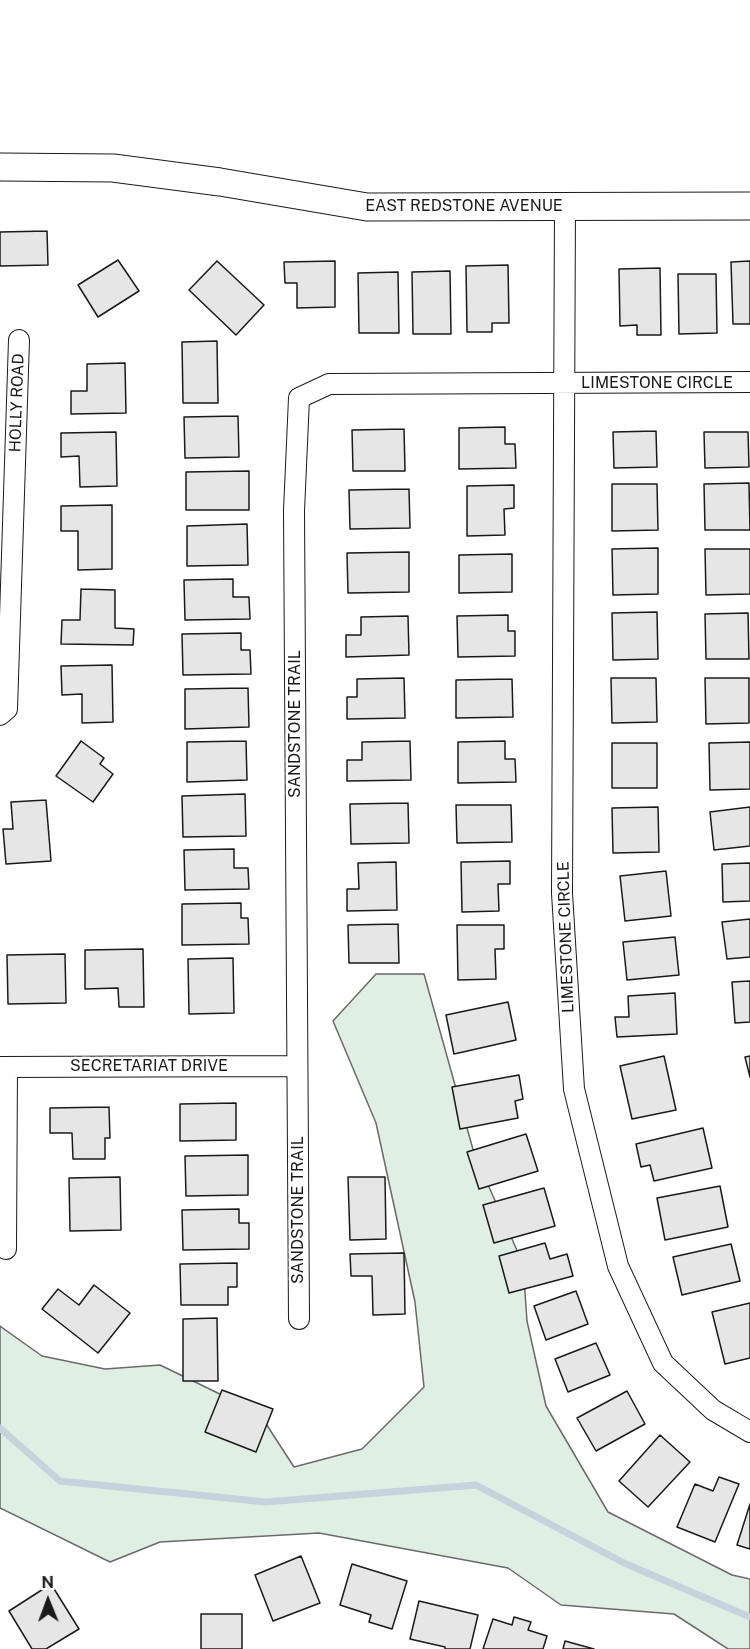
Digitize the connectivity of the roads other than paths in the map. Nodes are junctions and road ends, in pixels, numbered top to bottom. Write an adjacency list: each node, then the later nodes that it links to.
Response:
1 (0, 167): 2 (street, EAST REDSTONE AVENUE)
2 (565, 206): 3 (street, EAST REDSTONE AVENUE); 6 (street, LIMESTONE CIRCLE)
3 (750, 206)
4 (19, 340): 7 (street, HOLLY ROAD)
5 (750, 382): 6 (street, LIMESTONE CIRCLE)
6 (565, 384): 8 (street, SANDSTONE TRAIL); 12 (street, LIMESTONE CIRCLE)
7 (0, 715)
8 (297, 1066): 9 (street, SECRETARIAT DRIVE); 11 (street, SANDSTONE TRAIL)
9 (3, 1067): 10 (street)
10 (6, 1250)
11 (299, 1319)
12 (750, 1432)

